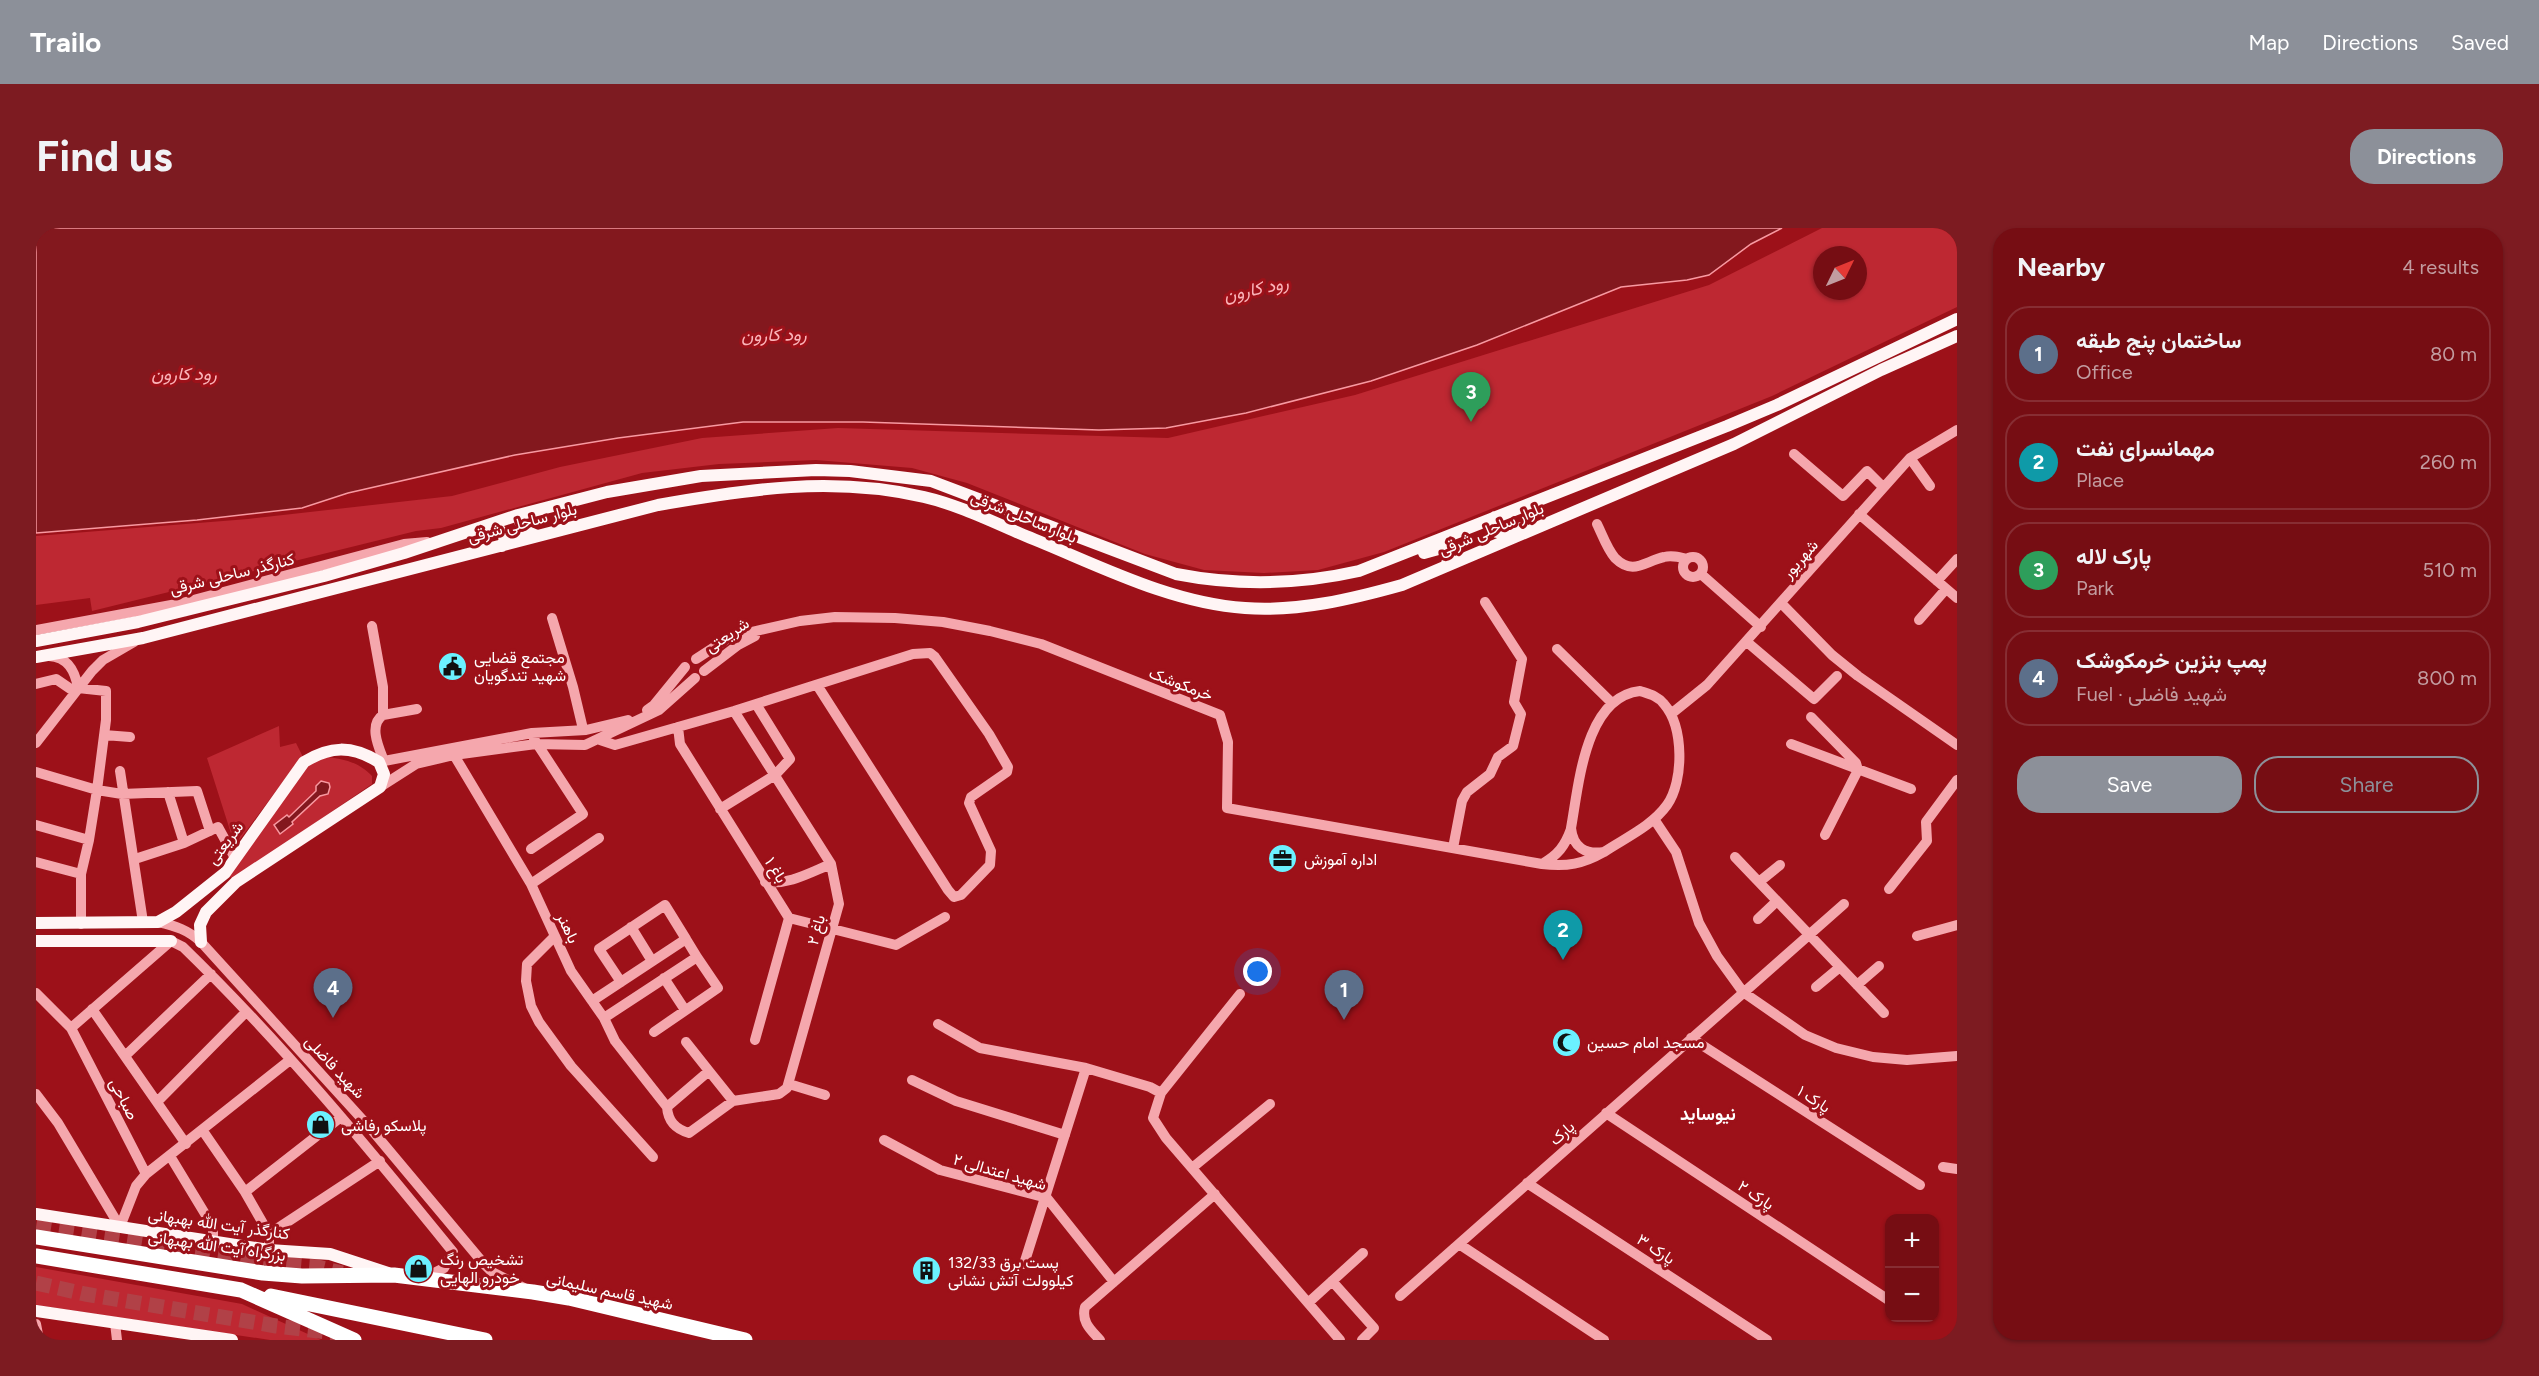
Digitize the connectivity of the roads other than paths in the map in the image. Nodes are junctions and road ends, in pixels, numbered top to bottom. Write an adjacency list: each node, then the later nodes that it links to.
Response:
1 (1957, 319): 10 (main road, بلوار ساحلی شرقی)
2 (1957, 336): 11 (main road, بلوار ساحلی شرقی)
3 (1957, 430): 5 (street, شهریور)
4 (1794, 454): 7 (street)
5 (1910, 458): 6 (street); 7 (street, شهریور)
6 (1930, 486)
7 (1883, 487): 8 (street, شهریور)
8 (1859, 514): 19 (street); 23 (street, شهریور)
9 (518, 515): 13 (main road); 14 (main road, بلوار ساحلی شرقی); 18 (main road, بلوار ساحلی شرقی)
10 (1495, 517): 11 (main road); 18 (main road, بلوار ساحلی شرقی)
11 (1546, 523): 17 (main road, بلوار ساحلی شرقی)
12 (1597, 524): 28 (street)
13 (537, 536): 15 (main road, بلوار ساحلی شرقی); 17 (main road, بلوار ساحلی شرقی)
14 (439, 541): 15 (main road); 26 (main road, بلوار ساحلی شرقی)
15 (502, 546): 31 (main road, بلوار ساحلی شرقی)
16 (1957, 559): 19 (street)
17 (1446, 566): 18 (main road)
18 (1359, 571)
19 (1937, 581): 20 (street)
20 (1946, 589): 21 (street); 25 (street)
21 (1957, 598)
22 (1485, 602): 83 (street)
23 (1781, 603): 28 (street, شهریور); 61 (street)
24 (552, 618): 52 (street)
25 (1919, 620)
26 (94, 625): 29 (street); 32 (main road, بلوار ساحلی شرقی)
27 (372, 626): 48 (street)
28 (1761, 627): 33 (street, شهریور)
29 (36, 630)
30 (765, 630): 36 (street, شریعتی); 38 (street, شریعتی); 83 (street, خرمکوشک)
31 (142, 638): 35 (main road, بلوار ساحلی شرقی); 42 (street)
32 (36, 641)
33 (1747, 642): 39 (street); 47 (street, شهریور)
34 (1557, 649): 43 (street)
35 (40, 656): 42 (street)
36 (696, 658): 37 (street); 38 (street)
37 (685, 668): 38 (street); 50 (street, شریعتی)
38 (699, 675): 50 (street, شریعتی)
39 (1837, 676)
40 (36, 684): 42 (street)
41 (817, 685): 41 (street); 44 (street)
42 (77, 690): 54 (street); 57 (street)
43 (1612, 703): 47 (street); 77 (street)
44 (756, 704): 46 (street); 67 (street)
45 (417, 709): 48 (street)
46 (734, 711): 51 (street); 67 (street, باغ ۲)
47 (1671, 714): 75 (street, خرمکوشک)
48 (383, 715): 63 (street)
49 (1811, 717): 64 (street)
50 (624, 724): 52 (street, شریعتی); 56 (street, شریعتی)
51 (678, 727): 56 (street); 74 (street, باغ ۱)
52 (583, 730): 53 (street, شریعتی); 58 (street)
53 (532, 733): 59 (street); 63 (street, شریعتی)
54 (104, 735): 55 (street); 71 (street)
55 (130, 737)
56 (600, 740): 58 (street, شریعتی)
57 (36, 743)
58 (583, 743): 59 (street, شریعتی)
59 (536, 744): 62 (street, شریعتی); 84 (street)
60 (1791, 744): 64 (street)
61 (1957, 745)
62 (454, 755): 69 (street, شریعتی); 96 (street, باهنر)
63 (381, 762): 69 (main road); 88 (main road, شریعتی)
64 (1858, 770): 70 (street); 79 (street)
65 (120, 771): 73 (street)
66 (36, 772): 71 (street)
67 (775, 775): 74 (street); 90 (street, باغ ۲)
68 (1957, 780): 97 (street)
69 (380, 787): 117 (main road, شریعتی)
70 (1911, 789)
71 (97, 790): 73 (street); 81 (street)
72 (168, 792): 73 (street); 78 (street); 82 (street)
73 (122, 794): 87 (street)
74 (720, 809): 94 (street, باغ ۱)
75 (1654, 819): 85 (street, خرمکوشک); 128 (street)
76 (36, 825): 81 (street)
77 (1571, 828): 85 (street); 91 (street)
78 (210, 831): 82 (street); 88 (street)
79 (1825, 835)
80 (599, 838): 96 (street)
81 (89, 840): 93 (street)
82 (184, 843): 87 (street)
83 (1453, 848): 91 (street, خرمکوشک)
84 (531, 849)
85 (1604, 852): 91 (street, خرمکوشک)
86 (1735, 857): 95 (street)
87 (135, 858): 103 (street)
88 (235, 858): 104 (main road, شریعتی)
89 (36, 862): 93 (street)
90 (831, 864): 94 (street); 109 (street, باغ ۲)
91 (1542, 864)
92 (1780, 865): 95 (street)
93 (81, 874): 106 (street)
94 (765, 882): 101 (street, باغ ۱)
95 (1759, 882): 98 (street)
96 (531, 884): 111 (street, باهنر)
97 (1889, 889)
98 (1777, 901): 102 (street); 110 (street)
99 (1844, 904): 110 (street, پارک)
100 (945, 917): 109 (street)
101 (789, 918): 109 (street); 141 (street)
102 (1758, 919)
103 (143, 922): 104 (main road); 106 (main road)
104 (158, 922): 117 (street, شهید فاضلی)
105 (36, 923): 106 (main road)
106 (81, 924)
107 (1957, 925): 112 (street)
108 (631, 927): 113 (street); 120 (street); 125 (street)
109 (832, 929): 149 (street, باغ ۲)
110 (1808, 934): 122 (street); 128 (street, پارک)
111 (555, 936): 131 (street, باهنر); 164 (street)
112 (1917, 936)
113 (686, 939): 119 (street); 120 (street)
114 (36, 940): 115 (main road)
115 (143, 940): 116 (main road); 118 (street)
116 (171, 941): 118 (street); 123 (street, شهید فاضلی)
117 (201, 942): 179 (street, شهید فاضلی)
118 (151, 956): 132 (street)
119 (697, 957): 124 (street); 133 (street)
120 (652, 961): 125 (street)
121 (1879, 966): 126 (street)
122 (1839, 967): 126 (street); 127 (street)
123 (211, 974): 134 (street, شهید فاضلی); 143 (street)
124 (664, 978): 133 (street); 136 (street)
125 (621, 982): 131 (street)
126 (1857, 985): 135 (street)
127 (1816, 987)
128 (1743, 992): 140 (street, پارک); 144 (street)
129 (1240, 994): 150 (street)
130 (39, 998): 138 (street, صباحی)
131 (592, 1001): 136 (street, باهنر)
132 (92, 1009): 138 (street); 143 (street)
133 (685, 1010): 139 (street)
134 (246, 1012): 145 (street, شهید فاضلی); 153 (street)
135 (1884, 1013)
136 (604, 1018): 156 (street, باهنر)
137 (938, 1024): 146 (street)
138 (71, 1028): 169 (street, صباحی)
139 (654, 1032)
140 (1691, 1038): 157 (street, پارک); 171 (street, پارک ۱)
141 (755, 1040)
142 (686, 1042): 147 (street)
143 (126, 1056): 153 (street)
144 (1957, 1056)
145 (290, 1060): 158 (street, شهید فاضلی); 159 (street)
146 (1086, 1068): 150 (street); 160 (street)
147 (709, 1071): 154 (street); 156 (street)
148 (912, 1080): 160 (street)
149 (789, 1084): 152 (street); 154 (street)
150 (1161, 1093): 167 (street)
151 (36, 1094): 176 (street)
152 (825, 1095)
153 (158, 1101): 162 (street)
154 (733, 1101): 156 (street)
155 (1270, 1104): 167 (street)
156 (667, 1107)
157 (1606, 1113): 170 (street, پارک); 194 (street, پارک ۲)
158 (341, 1117): 165 (street, شهید فاضلی); 172 (street)
159 (203, 1131): 162 (street); 172 (street)
160 (1065, 1134): 174 (street)
161 (884, 1140): 174 (street, شهید اعتدالی ۲)
162 (186, 1144): 163 (street)
163 (170, 1156): 169 (street); 180 (street)
164 (653, 1157)
165 (380, 1161): 177 (street); 182 (street, شهید فاضلی)
166 (1943, 1167): 168 (street)
167 (1192, 1168): 173 (street)
168 (1957, 1169)
169 (146, 1174): 176 (street)
170 (1527, 1183): 181 (street, پارک); 210 (street, پارک ۳)
171 (1920, 1185)
172 (245, 1192): 177 (street)
173 (1215, 1194): 190 (street); 195 (street)
174 (1047, 1198): 186 (street); 190 (street, شهید اعتدالی ۲)
175 (36, 1214): 176 (main road, کنارگذر آیت الله بهبهانی)
176 (120, 1227): 180 (main road, کنارگذر آیت الله بهبهانی)
177 (269, 1234): 183 (street)
178 (36, 1237): 187 (highway, بزرگراه آیت الله بهبهانی)
179 (461, 1238): 182 (street); 192 (street, شهید فاضلی)
180 (213, 1241): 183 (main road, کنارگذر آیت الله بهبهانی)
181 (1459, 1244): 193 (street, پارک); 209 (street)
182 (450, 1248): 188 (street)
183 (269, 1250): 187 (main road, کنارگذر آیت الله بهبهانی)
184 (1363, 1254): 189 (street)
185 (36, 1257): 191 (highway)
186 (1024, 1264)
187 (394, 1275): 188 (highway, شهید قاسم سلیمانی)
188 (423, 1278): 192 (highway, شهید قاسم سلیمانی)
189 (1332, 1281): 195 (street); 208 (street)
190 (1114, 1282): 206 (street)
191 (241, 1290): 203 (highway); 204 (highway)
192 (533, 1292): 205 (highway, شهید قاسم سلیمانی)
193 (1400, 1296)
194 (1885, 1298)
195 (1308, 1303): 207 (street)
196 (36, 1311): 197 (main road)
197 (115, 1323): 199 (main road); 201 (street)
198 (36, 1324): 200 (street)
199 (193, 1337): 202 (main road)
200 (39, 1340)
201 (117, 1340)
202 (231, 1340)
203 (354, 1340)
204 (485, 1340)
205 (745, 1340)
206 (1100, 1340)
207 (1340, 1340)
208 (1362, 1340)
209 (1604, 1340)
210 (1767, 1340)

